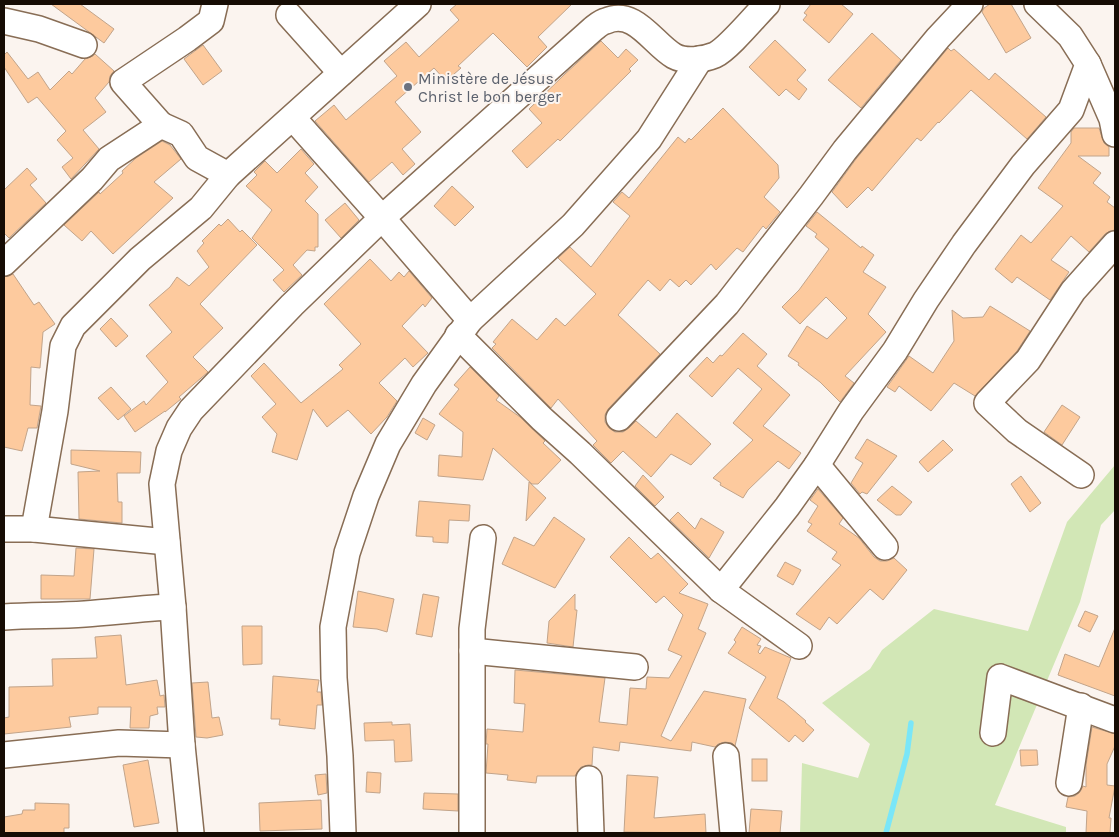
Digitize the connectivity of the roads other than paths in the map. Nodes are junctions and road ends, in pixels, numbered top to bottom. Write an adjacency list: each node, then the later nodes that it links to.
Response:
1 (215, 4): 15 (street)
2 (418, 4): 12 (street)
3 (767, 4): 10 (street)
4 (970, 4): 22 (street)
5 (1037, 4): 11 (street)
6 (614, 8): 10 (street); 18 (street)
7 (289, 15): 12 (street)
8 (4, 21): 9 (street)
9 (84, 46)
10 (700, 59): 21 (street)
11 (1088, 64): 13 (street); 23 (street)
12 (340, 73): 14 (street)
13 (1109, 98): 16 (street)
14 (293, 118): 17 (street); 18 (street)
15 (161, 125): 17 (street); 20 (street)
16 (1115, 134)
17 (228, 175): 26 (street)
18 (382, 218): 21 (street); 28 (street)
19 (1115, 244): 24 (street)
20 (4, 263)
21 (464, 328): 30 (street); 45 (street)
22 (619, 418)
23 (817, 465): 29 (street); 30 (street)
24 (1081, 475)
25 (4, 529): 26 (street)
26 (34, 529): 28 (street)
27 (483, 538): 34 (street)
28 (167, 542): 31 (street)
29 (886, 547)
30 (721, 590): 33 (street)
31 (173, 607): 32 (street); 39 (street)
32 (4, 617)
33 (798, 646)
34 (472, 651): 35 (street); 46 (street)
35 (635, 668)
36 (1081, 706): 37 (street); 38 (street); 43 (street)
37 (1115, 720)
38 (993, 733)
39 (182, 745): 40 (street); 44 (street)
40 (4, 755)
41 (726, 756): 48 (street)
42 (589, 779): 47 (street)
43 (1069, 782)
44 (191, 833)
45 (343, 833)
46 (472, 833)
47 (591, 833)
48 (733, 833)

